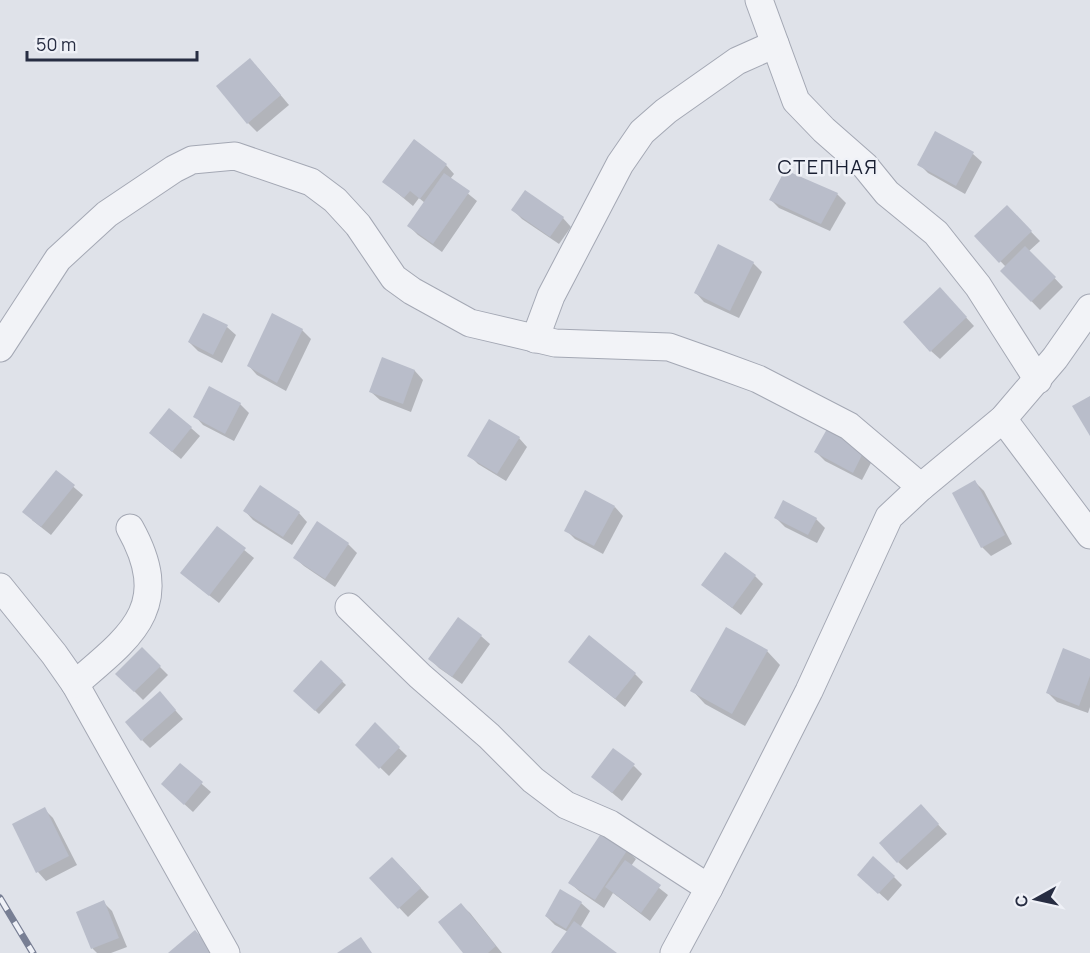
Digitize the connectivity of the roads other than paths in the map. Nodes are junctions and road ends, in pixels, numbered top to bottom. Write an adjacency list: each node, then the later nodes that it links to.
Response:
1 (759, 0): 2 (street)
2 (775, 44): 4 (street); 6 (street)
3 (1090, 308): 6 (street)
4 (535, 339): 5 (street); 8 (street)
5 (0, 348)
6 (1038, 380): 7 (street)
7 (1003, 419): 8 (street); 10 (street)
8 (921, 487): 14 (street)
9 (130, 528): 13 (street)
10 (1090, 535)
11 (0, 587): 13 (street)
12 (349, 607): 14 (street)
13 (75, 684): 15 (street)
14 (709, 888): 16 (street)
15 (226, 953)
16 (674, 953)

